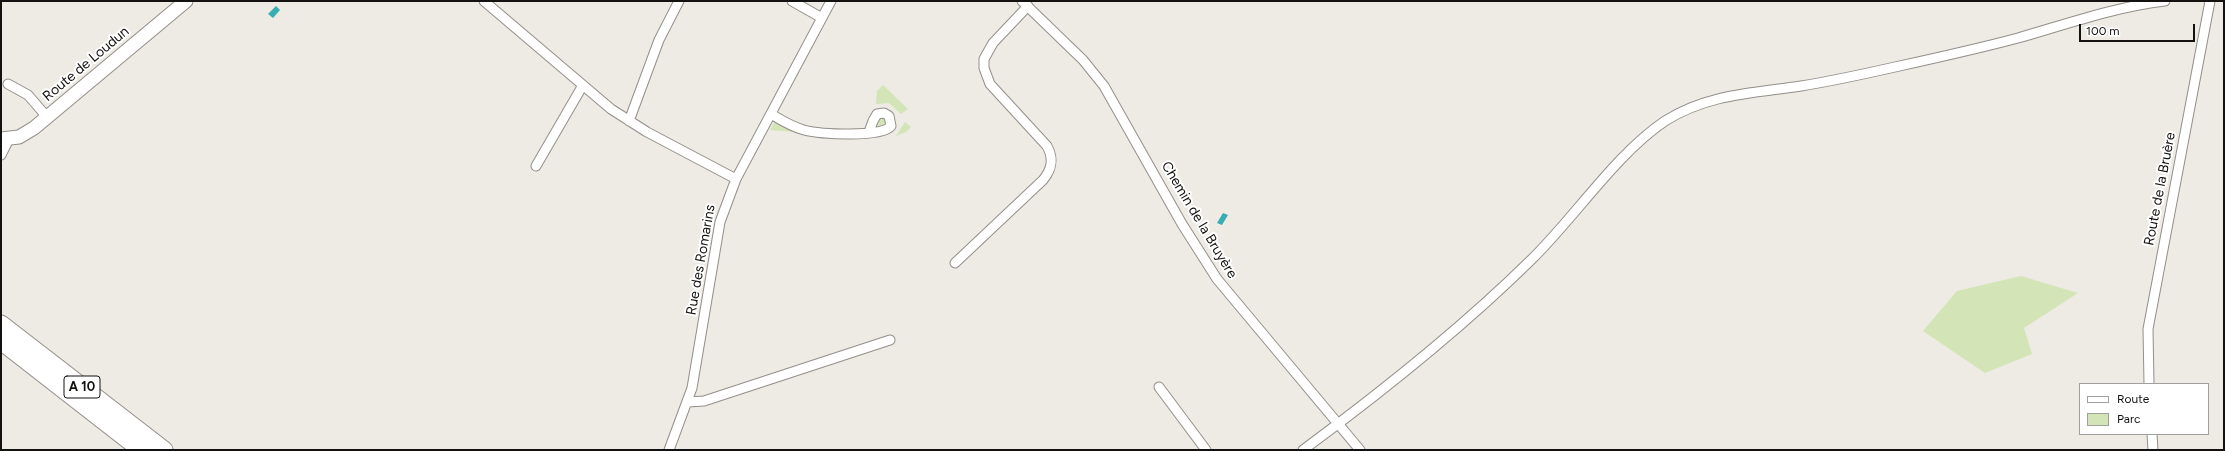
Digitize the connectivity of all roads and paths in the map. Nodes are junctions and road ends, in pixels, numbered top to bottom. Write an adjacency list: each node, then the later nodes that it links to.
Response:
1 (186, 1): 13 (main road, Route de Loudun)
2 (484, 1): 11 (street)
3 (679, 1): 14 (street)
4 (792, 1): 9 (street)
5 (831, 1): 9 (street, Rue des Romarins)
6 (2165, 1): 27 (street)
7 (2210, 1): 24 (street, Route de la Bruère)
8 (1025, 4): 20 (street); 27 (street, Chemin de la Bruyère)
9 (822, 18): 12 (street, Rue des Romarins)
10 (8, 84): 13 (street)
11 (583, 86): 14 (street); 18 (street)
12 (770, 114): 15 (street); 19 (street, Rue des Romarins)
13 (47, 117): 16 (main road, Route de Loudun)
14 (629, 121): 19 (street)
15 (869, 132)
16 (5, 139): 17 (street)
17 (1, 155)
18 (536, 166)
19 (736, 179): 26 (street, Rue des Romarins)
20 (955, 263)
21 (1, 324): 30 (highway, A 10)
22 (890, 340): 26 (street)
23 (1, 341): 29 (highway, A 10)
24 (2150, 383)
25 (1159, 387): 32 (street)
26 (688, 402): 31 (street, Rue des Romarins)
27 (1337, 424): 33 (street); 34 (street, Chemin de la Bruyère)
28 (2152, 435): 35 (street)
29 (141, 450)
30 (164, 450)
31 (669, 450)
32 (1206, 450)
33 (1303, 450)
34 (1360, 450)
35 (2153, 450)

